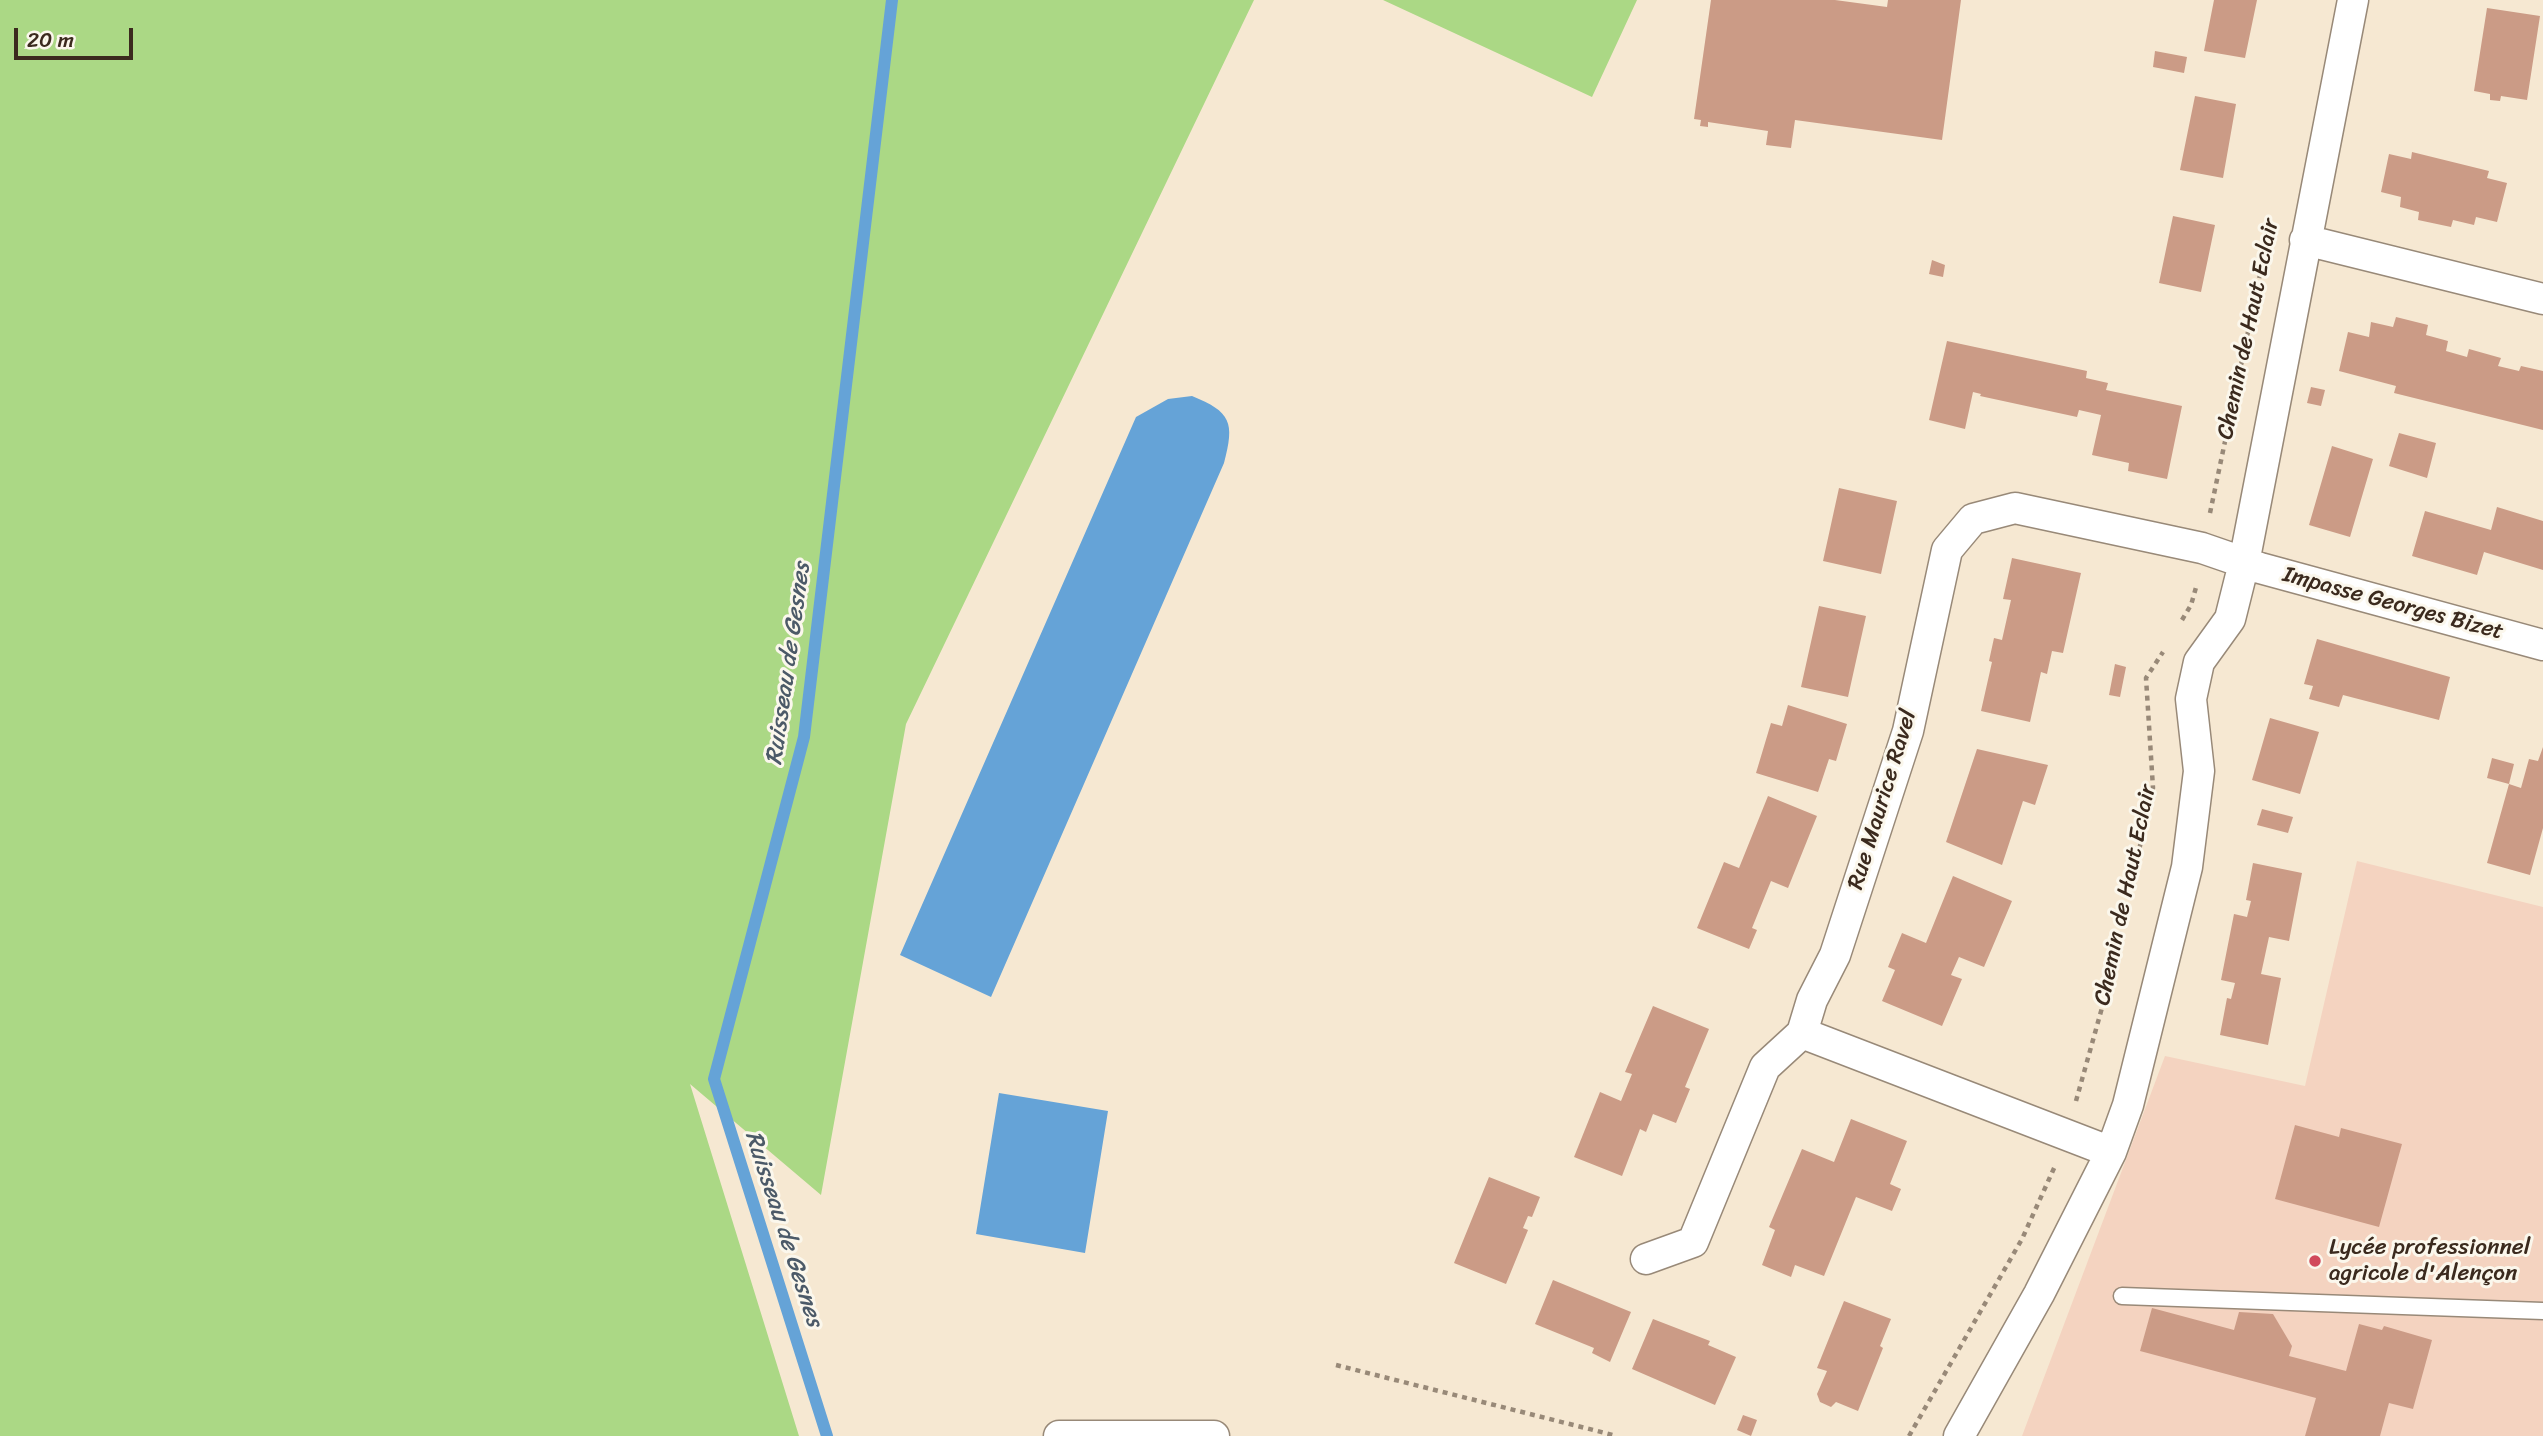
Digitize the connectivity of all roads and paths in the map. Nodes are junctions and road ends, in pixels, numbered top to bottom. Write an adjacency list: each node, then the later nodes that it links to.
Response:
1 (2353, 0): 2 (street, Chemin de Haut Eclair)
2 (2305, 240): 4 (street); 6 (street, Chemin de Haut Eclair)
3 (2263, 260): 5 (path, Chemin de Haut Eclair)
4 (2543, 299)
5 (2202, 548): 6 (street, Rue Maurice Ravel); 7 (path, Chemin de Haut Eclair); 10 (street, Rue Maurice Ravel)
6 (2244, 563): 8 (street, Impasse Georges Bizet); 12 (street, Chemin de Haut Eclair)
7 (2178, 626)
8 (2543, 645)
9 (2165, 647): 11 (path, Chemin de Haut Eclair)
10 (1802, 1033): 11 (street); 13 (street)
11 (2067, 1135): 12 (street); 20 (path, Chemin de Haut Eclair)
12 (2111, 1152): 21 (street, Chemin de Haut Eclair)
13 (1646, 1259)
14 (2122, 1296): 15 (lane)
15 (2543, 1311)
16 (1336, 1365): 19 (path)
17 (1059, 1436): 18 (street)
18 (1214, 1436)
19 (1617, 1436)
20 (1909, 1436)
21 (1959, 1436)

